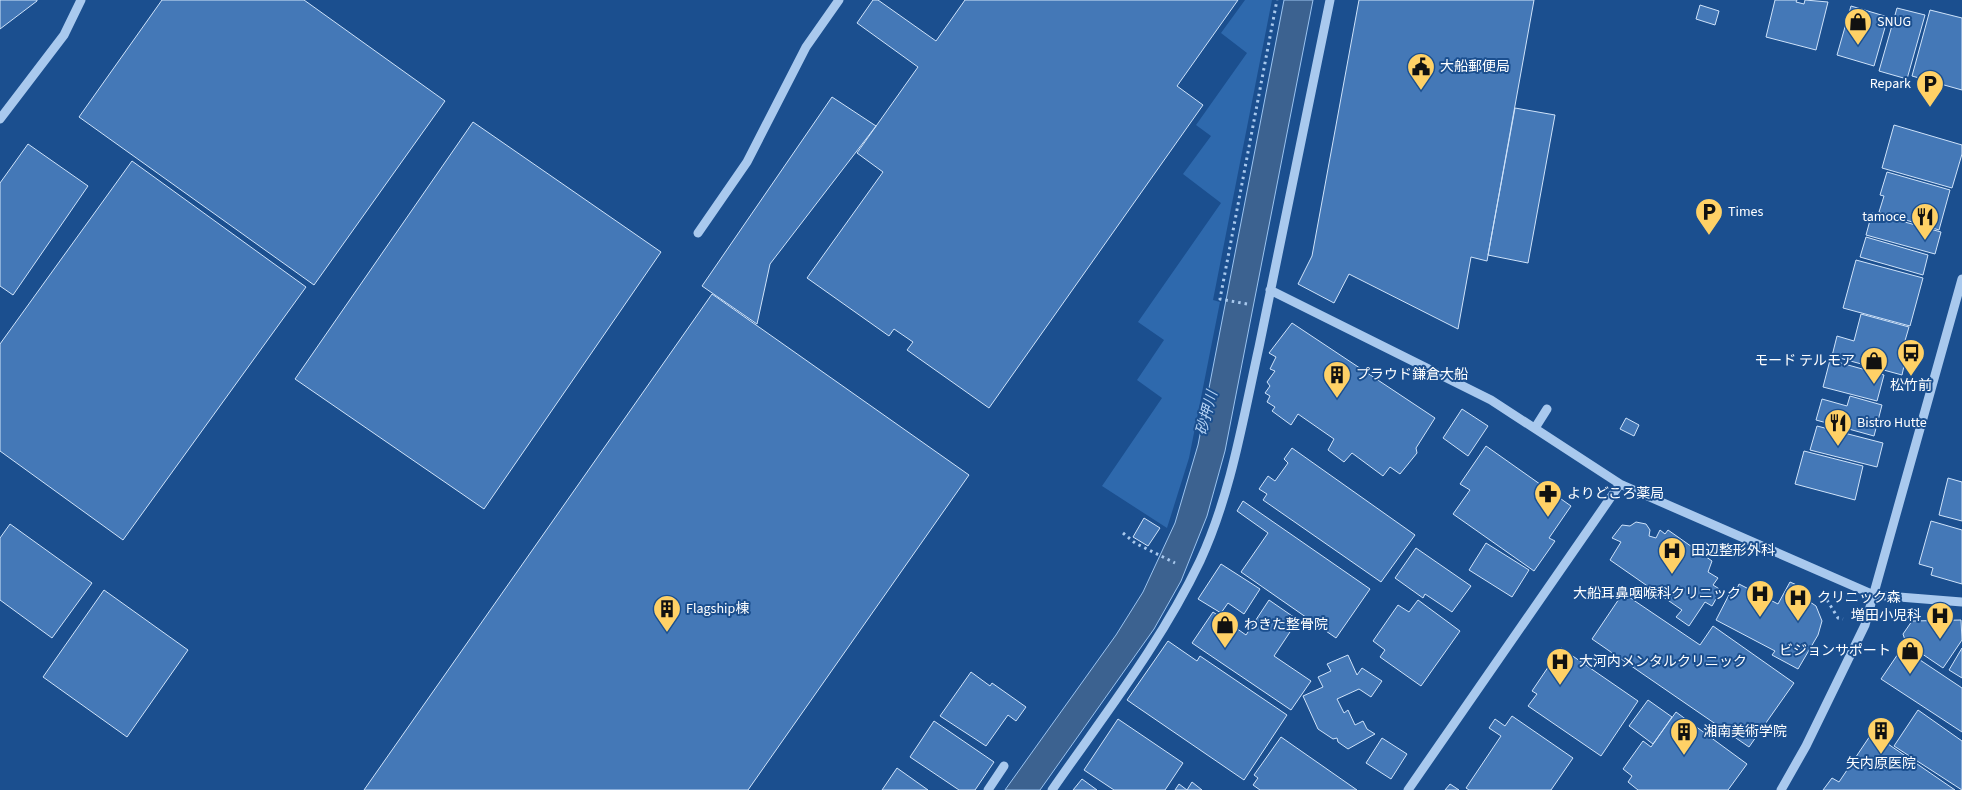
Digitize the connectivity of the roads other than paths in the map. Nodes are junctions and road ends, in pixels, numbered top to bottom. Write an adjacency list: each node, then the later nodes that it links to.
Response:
1 (82, 0): 4 (street)
2 (839, 0): 5 (street)
3 (1330, 0): 7 (street)
4 (0, 119)
5 (698, 233)
6 (1962, 279): 11 (street)
7 (1270, 290): 9 (street); 15 (street)
8 (1547, 409): 9 (street)
9 (1535, 428): 10 (street)
10 (1620, 484): 11 (street); 16 (street)
11 (1874, 595): 12 (street); 17 (street)
12 (1962, 602)
13 (1004, 766): 14 (street)
14 (988, 790)
15 (1052, 790)
16 (1408, 790)
17 (1781, 790)

